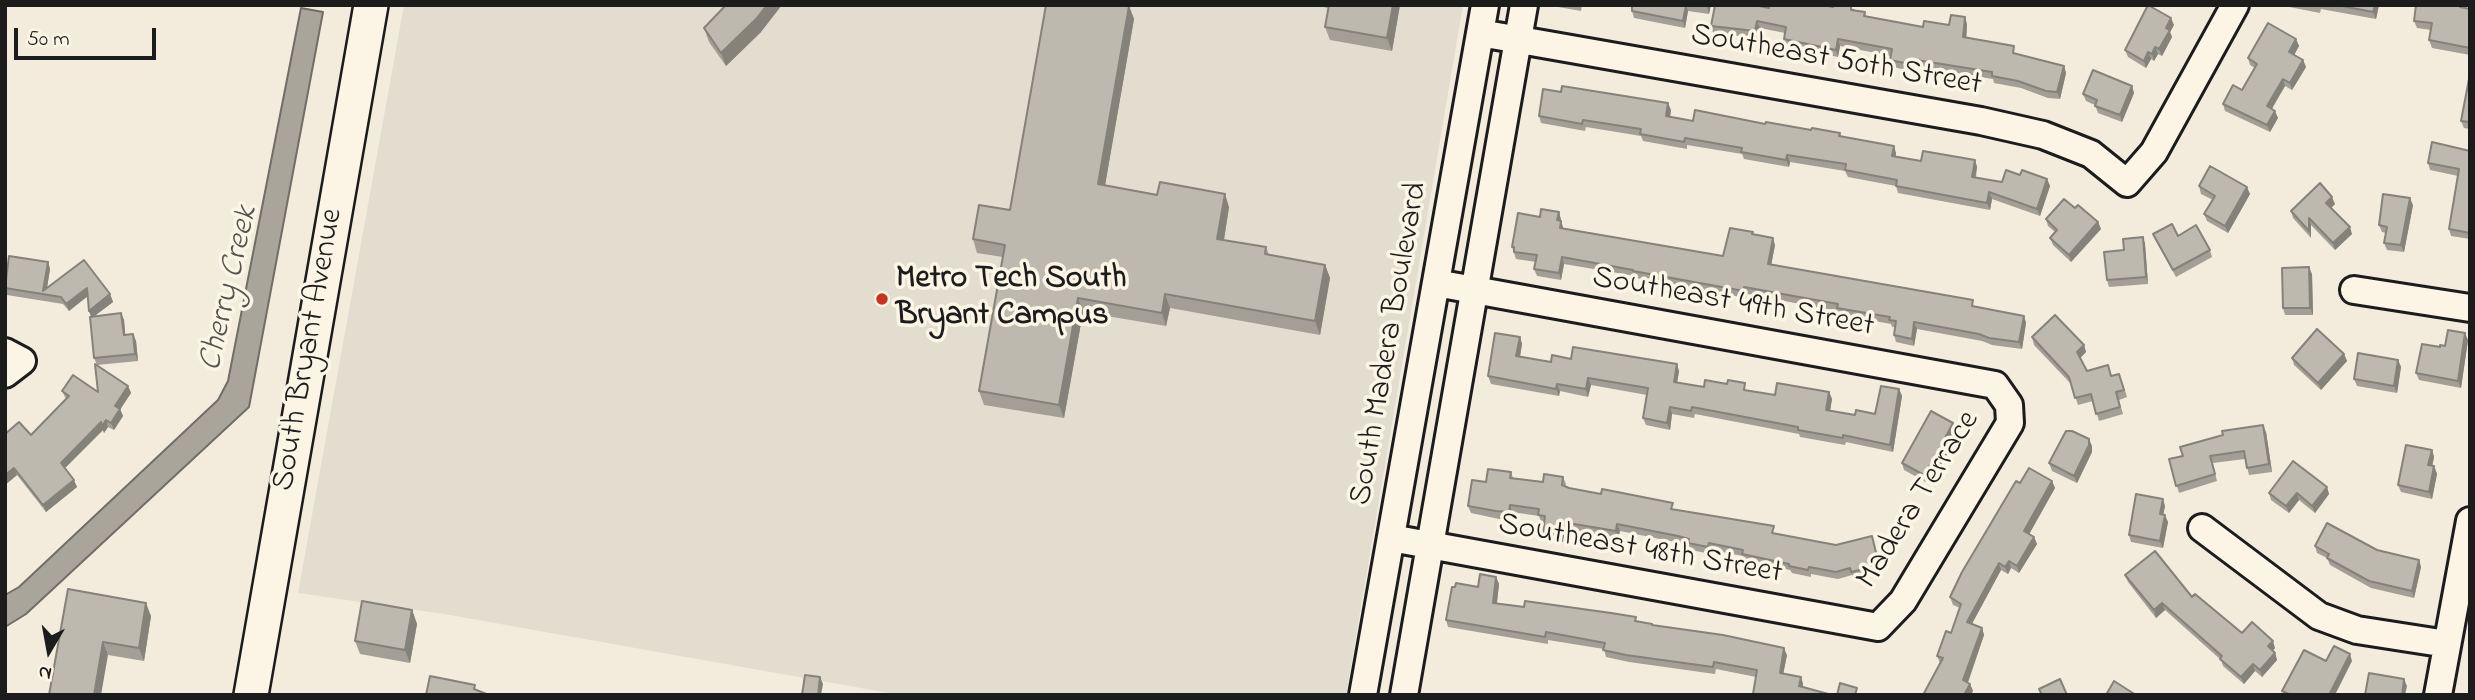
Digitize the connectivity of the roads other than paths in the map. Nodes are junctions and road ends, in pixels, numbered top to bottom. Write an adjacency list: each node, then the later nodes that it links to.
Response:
1 (371, 5): 18 (main road, South Bryant Avenue)
2 (1485, 5): 5 (street, South Madera Boulevard)
3 (1524, 5): 6 (street)
4 (2235, 5): 6 (street, Southeast 50th Street)
5 (1480, 33): 6 (street, Southeast 50th Street); 7 (street, South Madera Boulevard)
6 (1518, 40): 8 (street)
7 (1436, 283): 8 (street, Southeast 49th Street); 14 (street, South Madera Boulevard)
8 (1474, 290): 11 (street, Southeast 49th Street); 15 (street)
9 (2354, 290): 10 (street)
10 (2470, 308)
11 (2009, 405): 16 (street, Madera Terrace)
12 (2470, 521): 17 (street)
13 (2202, 528): 17 (street)
14 (1391, 538): 15 (street, Southeast 48th Street); 19 (street, South Madera Boulevard)
15 (1430, 546): 16 (street, Southeast 48th Street); 20 (street)
16 (1878, 627)
17 (2447, 644): 21 (street)
18 (250, 695)
19 (1363, 695)
20 (1404, 695)
21 (2438, 695)

